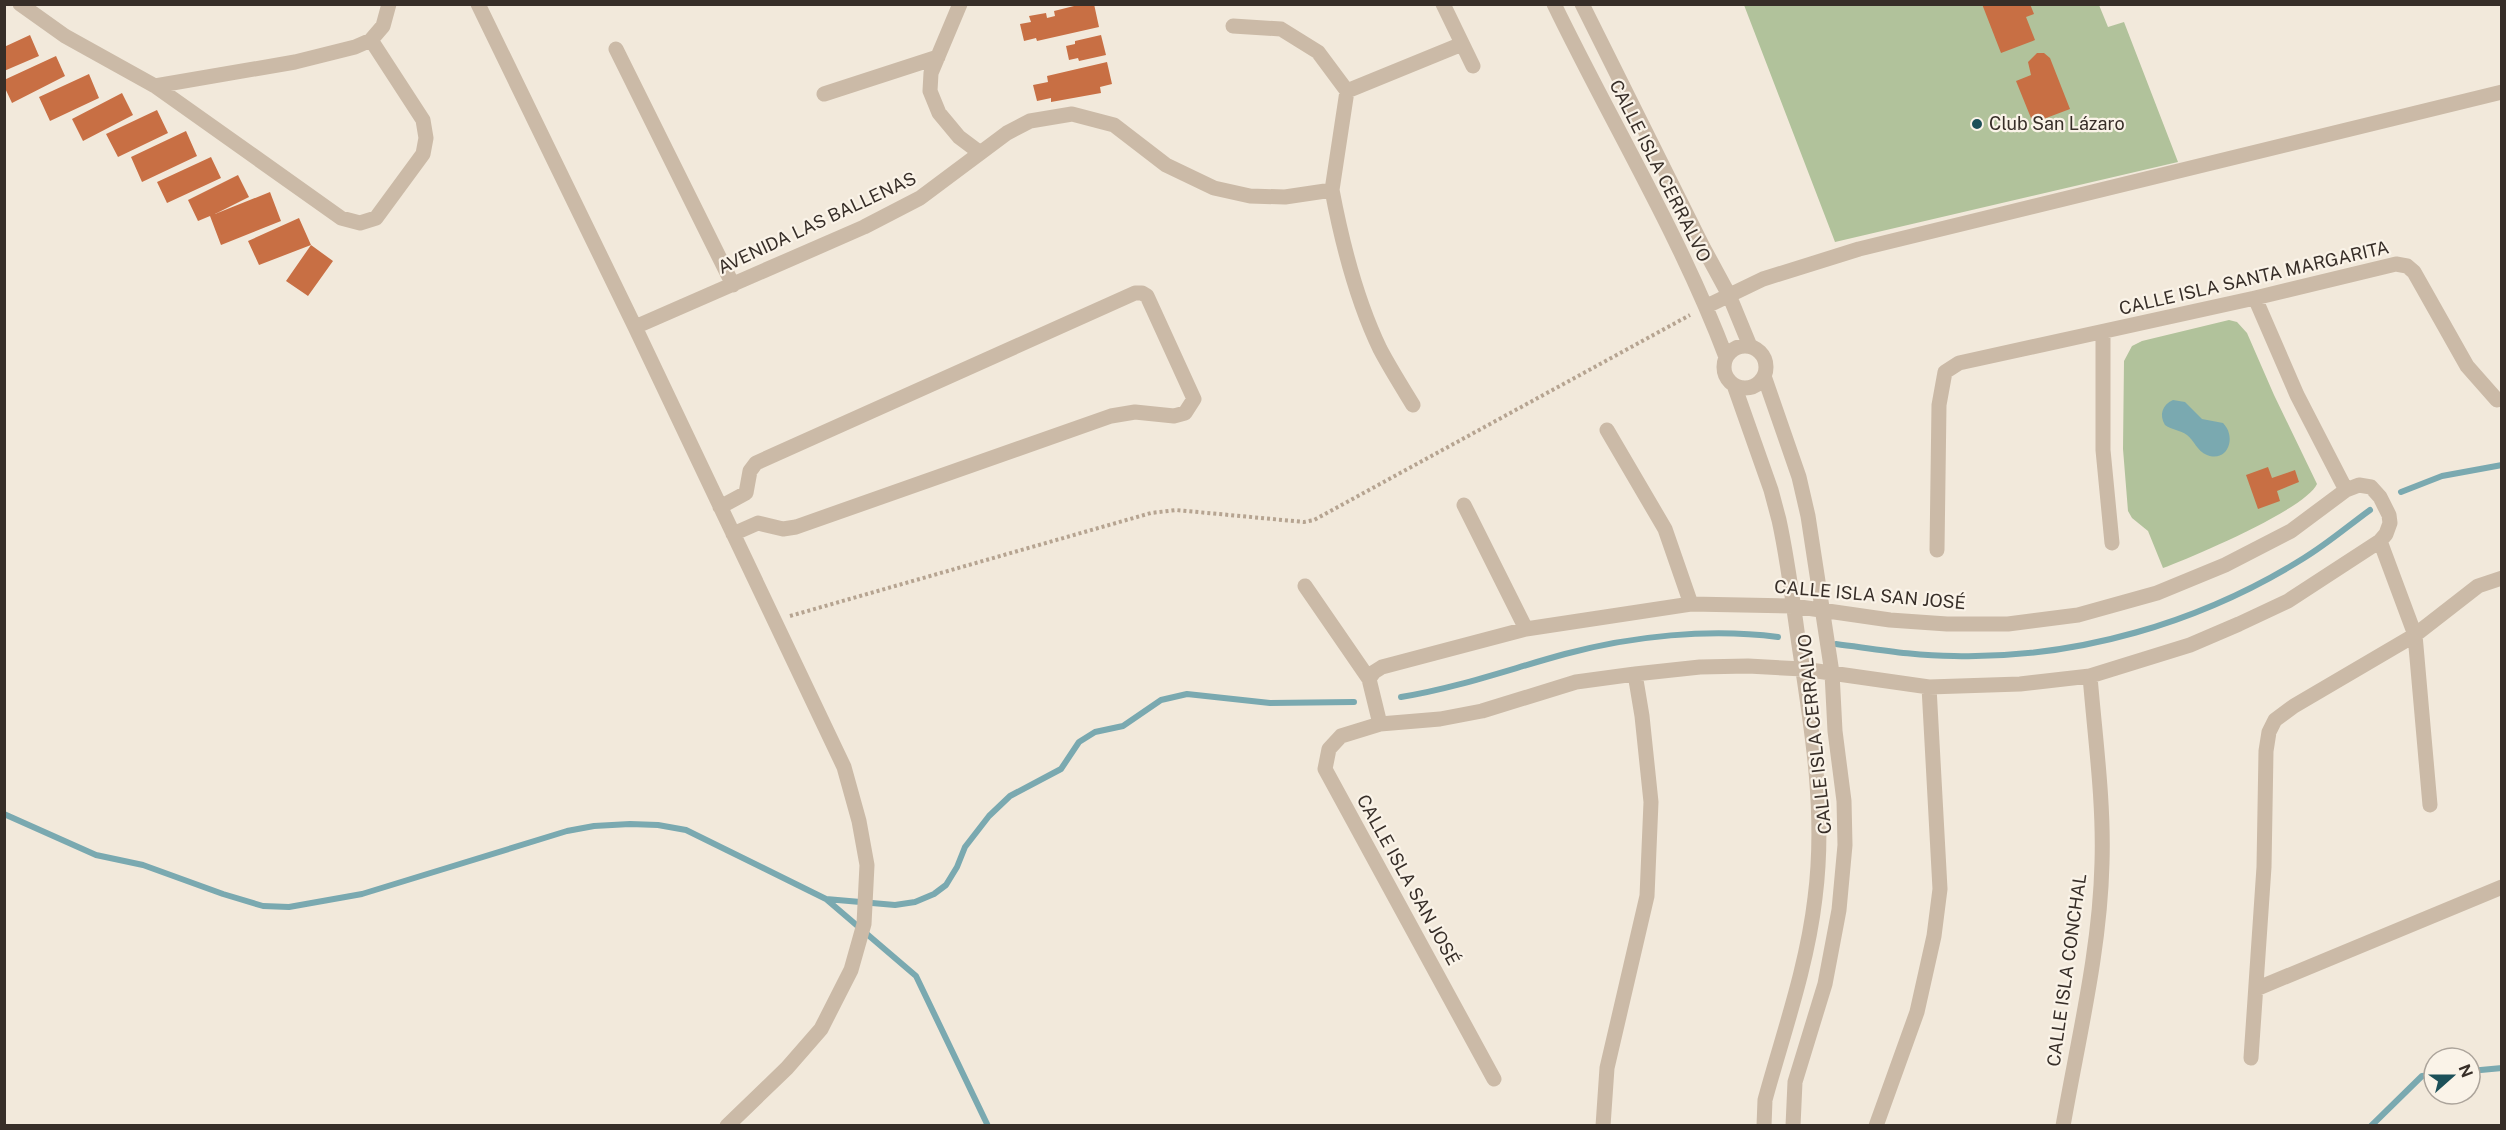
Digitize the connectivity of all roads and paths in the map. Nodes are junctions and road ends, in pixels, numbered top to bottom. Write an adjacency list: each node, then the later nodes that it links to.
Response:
1 (20, 4): 14 (street)
2 (389, 4): 9 (street)
3 (478, 4): 24 (street)
4 (960, 4): 12 (street)
5 (1443, 4): 10 (street)
6 (1554, 4): 23 (street, CALLE ISLA CERRALVO)
7 (1582, 4): 21 (street, CALLE ISLA CERRALVO)
8 (1233, 26): 15 (street)
9 (371, 40): 14 (street); 14 (street)
10 (1462, 44): 13 (street); 15 (street)
11 (616, 49): 20 (street)
12 (938, 57): 17 (street); 18 (street)
13 (1473, 66)
14 (155, 86)
15 (1347, 91): 19 (street)
16 (2502, 92): 21 (street)
17 (824, 94)
18 (980, 152): 19 (street, AVENIDA LAS BALLENAS); 20 (street, AVENIDA LAS BALLENAS)
19 (1332, 190): 31 (street)
20 (733, 285): 24 (street, AVENIDA LAS BALLENAS)
21 (1729, 295): 23 (street); 26 (street, CALLE ISLA CERRALVO)
22 (2254, 298): 25 (street, CALLE ISLA SANTA MARGARITA); 30 (street, CALLE ISLA SANTA MARGARITA); 33 (street)
23 (1707, 306): 27 (street, CALLE ISLA CERRALVO); 45 (path)
24 (635, 327): 35 (street)
25 (2103, 332): 38 (street); 39 (street, CALLE ISLA SANTA MARGARITA)
26 (1750, 346): 27 (street); 28 (street)
27 (1726, 357): 29 (street)
28 (1764, 376): 29 (street); 44 (street, CALLE ISLA CERRALVO)
29 (1734, 385): 43 (street, CALLE ISLA CERRALVO)
30 (2497, 400)
31 (1413, 405)
32 (1607, 430): 42 (street)
33 (2346, 490): 37 (street); 44 (street, CALLE ISLA SAN JOSÉ)
34 (1464, 505): 46 (street)
35 (720, 507): 36 (street); 36 (street)
36 (733, 534): 45 (street)
37 (2380, 541): 47 (street); 51 (street, CALLE ISLA SAN JOSÉ)
38 (2112, 543)
39 (1937, 550)
40 (2502, 579): 47 (street)
41 (1305, 586): 52 (street)
42 (1691, 604): 43 (street, CALLE ISLA SAN JOSÉ); 46 (street, CALLE ISLA SAN JOSÉ)
43 (1793, 606): 44 (street, CALLE ISLA SAN JOSÉ); 48 (street, CALLE ISLA CERRALVO)
44 (1822, 608): 50 (street, CALLE ISLA CERRALVO)
45 (774, 620): 60 (street)
46 (1526, 629): 52 (street, CALLE ISLA SAN JOSÉ)
47 (2415, 635): 55 (street); 57 (street)
48 (1803, 669): 49 (street, CALLE ISLA SAN JOSÉ); 50 (street, CALLE ISLA SAN JOSÉ); 62 (street, CALLE ISLA CERRALVO)
49 (1635, 674): 54 (street, CALLE ISLA SAN JOSÉ); 61 (street)
50 (1832, 674): 53 (street, CALLE ISLA SAN JOSÉ); 63 (street, CALLE ISLA CERRALVO)
51 (2090, 676): 53 (street, CALLE ISLA SAN JOSÉ); 65 (street, CALLE ISLA CONCHAL)
52 (1368, 679): 54 (street)
53 (1929, 687): 64 (street)
54 (1380, 724): 59 (street, CALLE ISLA SAN JOSÉ)
55 (2430, 805)
56 (2502, 887): 57 (street)
57 (2256, 990): 58 (street)
58 (2251, 1058)
59 (1494, 1078)
60 (727, 1125)
61 (1603, 1125)
62 (1764, 1125)
63 (1792, 1125)
64 (1876, 1125)
65 (2063, 1125)

